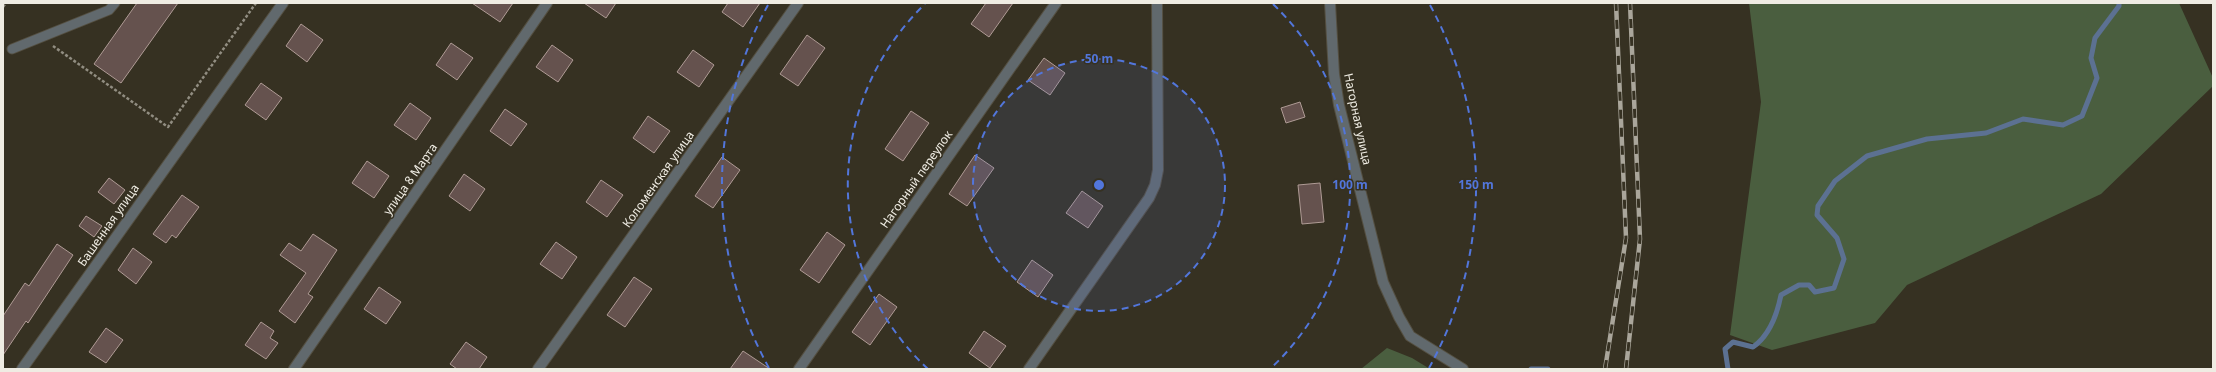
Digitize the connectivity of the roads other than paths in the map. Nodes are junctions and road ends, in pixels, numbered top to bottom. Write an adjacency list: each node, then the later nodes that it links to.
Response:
1 (115, 3): 8 (lane)
2 (283, 3): 9 (street, Башенная улица)
3 (547, 3): 10 (street, улица 8 Марта)
4 (798, 3): 11 (street, Коломенская улица)
5 (1056, 3): 12 (street, Нагорный переулок)
6 (1157, 3): 13 (street)
7 (1330, 3): 14 (street, Нагорная улица)
8 (12, 48)
9 (22, 369)
10 (294, 369)
11 (538, 369)
12 (799, 369)
13 (1029, 369)
14 (1463, 369)

